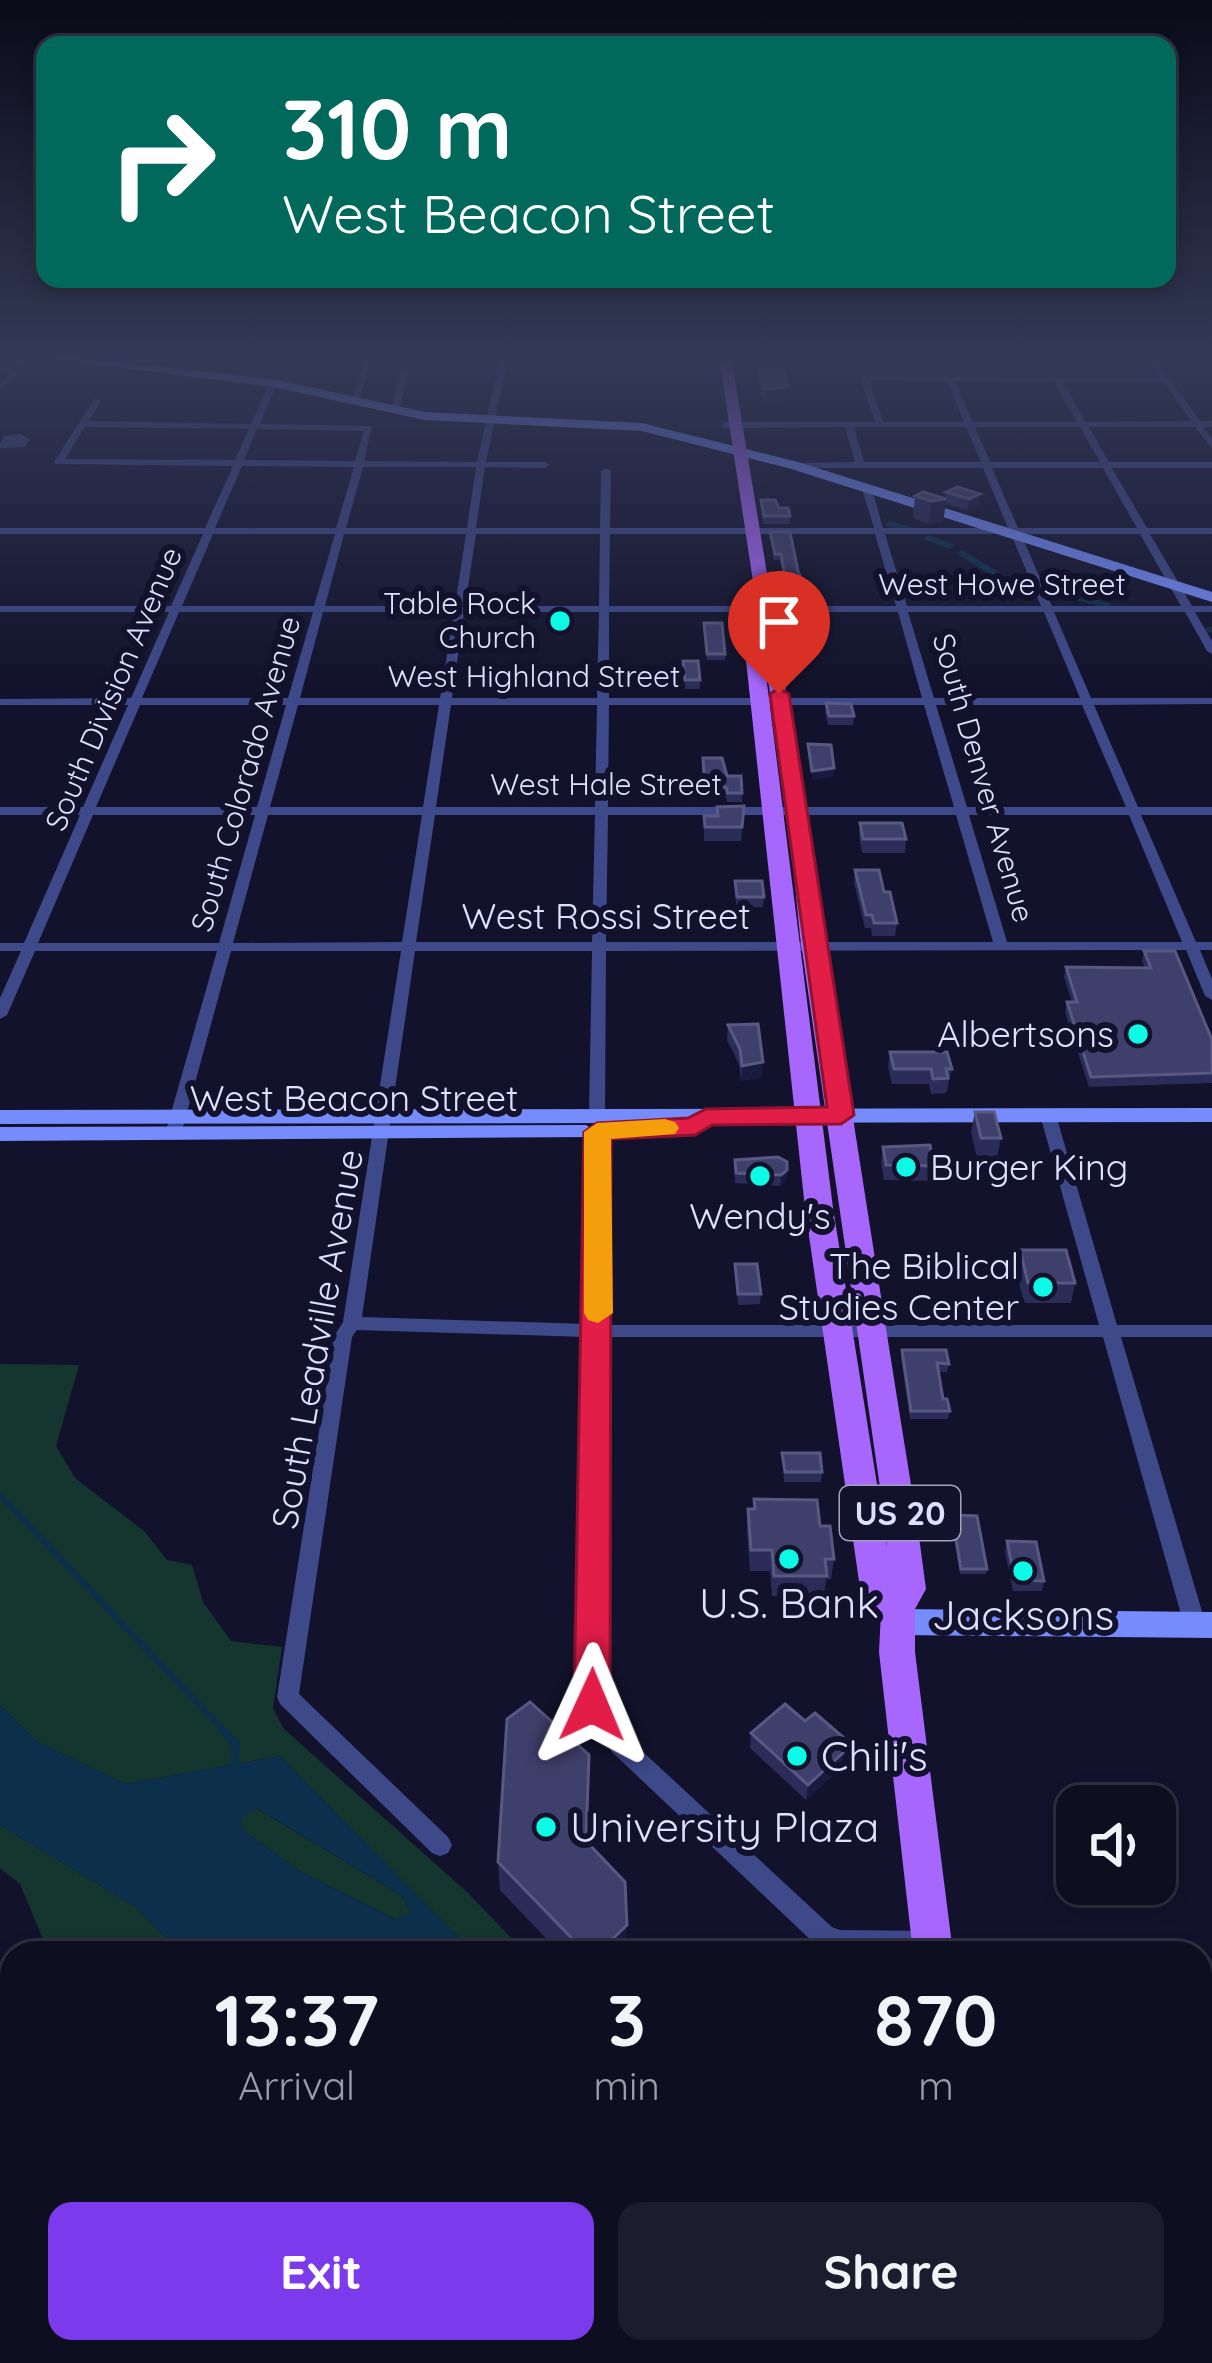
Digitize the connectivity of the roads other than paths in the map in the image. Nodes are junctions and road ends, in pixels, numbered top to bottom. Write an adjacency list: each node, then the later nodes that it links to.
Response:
1 (236, 467): 10 (street, South Division Avenue)
2 (360, 467): 11 (street, South Colorado Avenue)
3 (481, 467): 12 (street, South Leadville Avenue)
4 (737, 467): 14 (main road, US 20)
5 (800, 467): 9 (street)
6 (985, 467): 16 (street)
7 (1107, 467): 17 (street)
8 (606, 471): 13 (street)
9 (867, 489): 15 (street, South Denver Avenue); 16 (street)
10 (208, 531): 11 (street); 19 (street); 31 (street, South Division Avenue)
11 (342, 531): 12 (street); 23 (street, South Colorado Avenue)
12 (471, 531): 13 (street); 24 (street, South Leadville Avenue)
13 (604, 531): 14 (street); 25 (street)
14 (746, 531): 15 (street); 26 (main road, US 20)
15 (879, 531): 16 (street); 27 (street, South Denver Avenue)
16 (1011, 531): 17 (street); 20 (street); 28 (street)
17 (1144, 531): 18 (street); 20 (street)
18 (1212, 531)
19 (7, 535)
20 (1175, 585): 21 (street); 29 (street)
21 (1212, 597)
22 (0, 609): 31 (street, West Howe Street)
23 (320, 609): 24 (street, West Howe Street); 31 (street, West Howe Street); 34 (street, South Colorado Avenue)
24 (460, 609): 25 (street, West Howe Street); 35 (street, South Leadville Avenue)
25 (602, 609): 26 (street, West Howe Street); 36 (street)
26 (758, 609): 27 (street, West Howe Street); 37 (main road, US 20)
27 (902, 609): 28 (street, West Howe Street); 38 (street, South Denver Avenue)
28 (1046, 609): 29 (street, West Howe Street); 39 (street)
29 (1188, 609): 30 (street, West Howe Street); 32 (street)
30 (1212, 609)
31 (175, 610): 41 (street, South Division Avenue)
32 (1212, 651)
33 (0, 701): 41 (street, West Highland Street)
34 (294, 701): 35 (street, West Highland Street); 41 (street, West Highland Street); 44 (street, South Colorado Avenue)
35 (446, 701): 36 (street, West Highland Street); 45 (street, South Leadville Avenue)
36 (601, 701): 37 (street, West Highland Street); 46 (street)
37 (771, 701): 38 (street, West Highland Street); 47 (main road, US 20)
38 (929, 701): 39 (street, West Highland Street); 48 (street, South Denver Avenue)
39 (1085, 701): 40 (street, West Highland Street); 49 (street)
40 (1212, 701)
41 (135, 702): 43 (street, South Division Avenue)
42 (0, 812): 43 (street, West Hale Street)
43 (87, 812): 44 (street, West Hale Street); 58 (street, South Division Avenue)
44 (263, 812): 45 (street, West Hale Street); 59 (street, South Colorado Avenue)
45 (429, 812): 46 (street, West Hale Street); 51 (street, South Leadville Avenue)
46 (600, 812): 47 (street, West Hale Street); 52 (street)
47 (787, 812): 48 (street, West Hale Street); 53 (main road, US 20)
48 (962, 812): 49 (street, West Hale Street); 54 (street, South Denver Avenue)
49 (1133, 812): 50 (street, West Hale Street); 55 (street)
50 (1212, 812)
51 (409, 946): 52 (street, West Rossi Street); 59 (street, West Rossi Street); 68 (street, South Leadville Avenue)
52 (599, 946): 53 (street, West Rossi Street); 67 (street)
53 (801, 946): 54 (street, West Rossi Street); 63 (main road, US 20); 65 (main road, US 20)
54 (1000, 946): 55 (street, West Rossi Street)
55 (1190, 946): 56 (street, West Rossi Street); 60 (street)
56 (1212, 946)
57 (0, 947): 58 (street, West Rossi Street)
58 (30, 947): 59 (street, West Rossi Street); 61 (street, South Division Avenue)
59 (225, 949): 69 (street, South Colorado Avenue)
60 (1212, 996)
61 (0, 1015)
62 (1212, 1114): 64 (street, West Beacon Street)
63 (841, 1115): 64 (street, West Beacon Street); 65 (street, West Beacon Street); 76 (main road, US 20)
64 (1048, 1115): 73 (street)
65 (808, 1116): 67 (street, West Beacon Street); 75 (main road, US 20)
66 (0, 1118): 69 (street, West Beacon Street)
67 (597, 1124): 68 (street, West Beacon Street); 72 (street)
68 (385, 1125): 69 (street, West Beacon Street); 71 (street, South Leadville Avenue)
69 (175, 1126): 70 (street, West Beacon Street)
70 (0, 1134)
71 (352, 1323): 72 (street); 79 (street, South Leadville Avenue)
72 (598, 1331): 75 (street); 80 (street)
73 (1110, 1331): 74 (street); 76 (street); 78 (street)
74 (1212, 1331)
75 (838, 1332): 76 (street); 77 (main road, US 20)
76 (873, 1332): 77 (main road, US 20)
77 (899, 1615): 78 (street); 81 (main road, US 20)
78 (1203, 1625)
79 (440, 1845)
80 (837, 1941)
81 (931, 1941)

